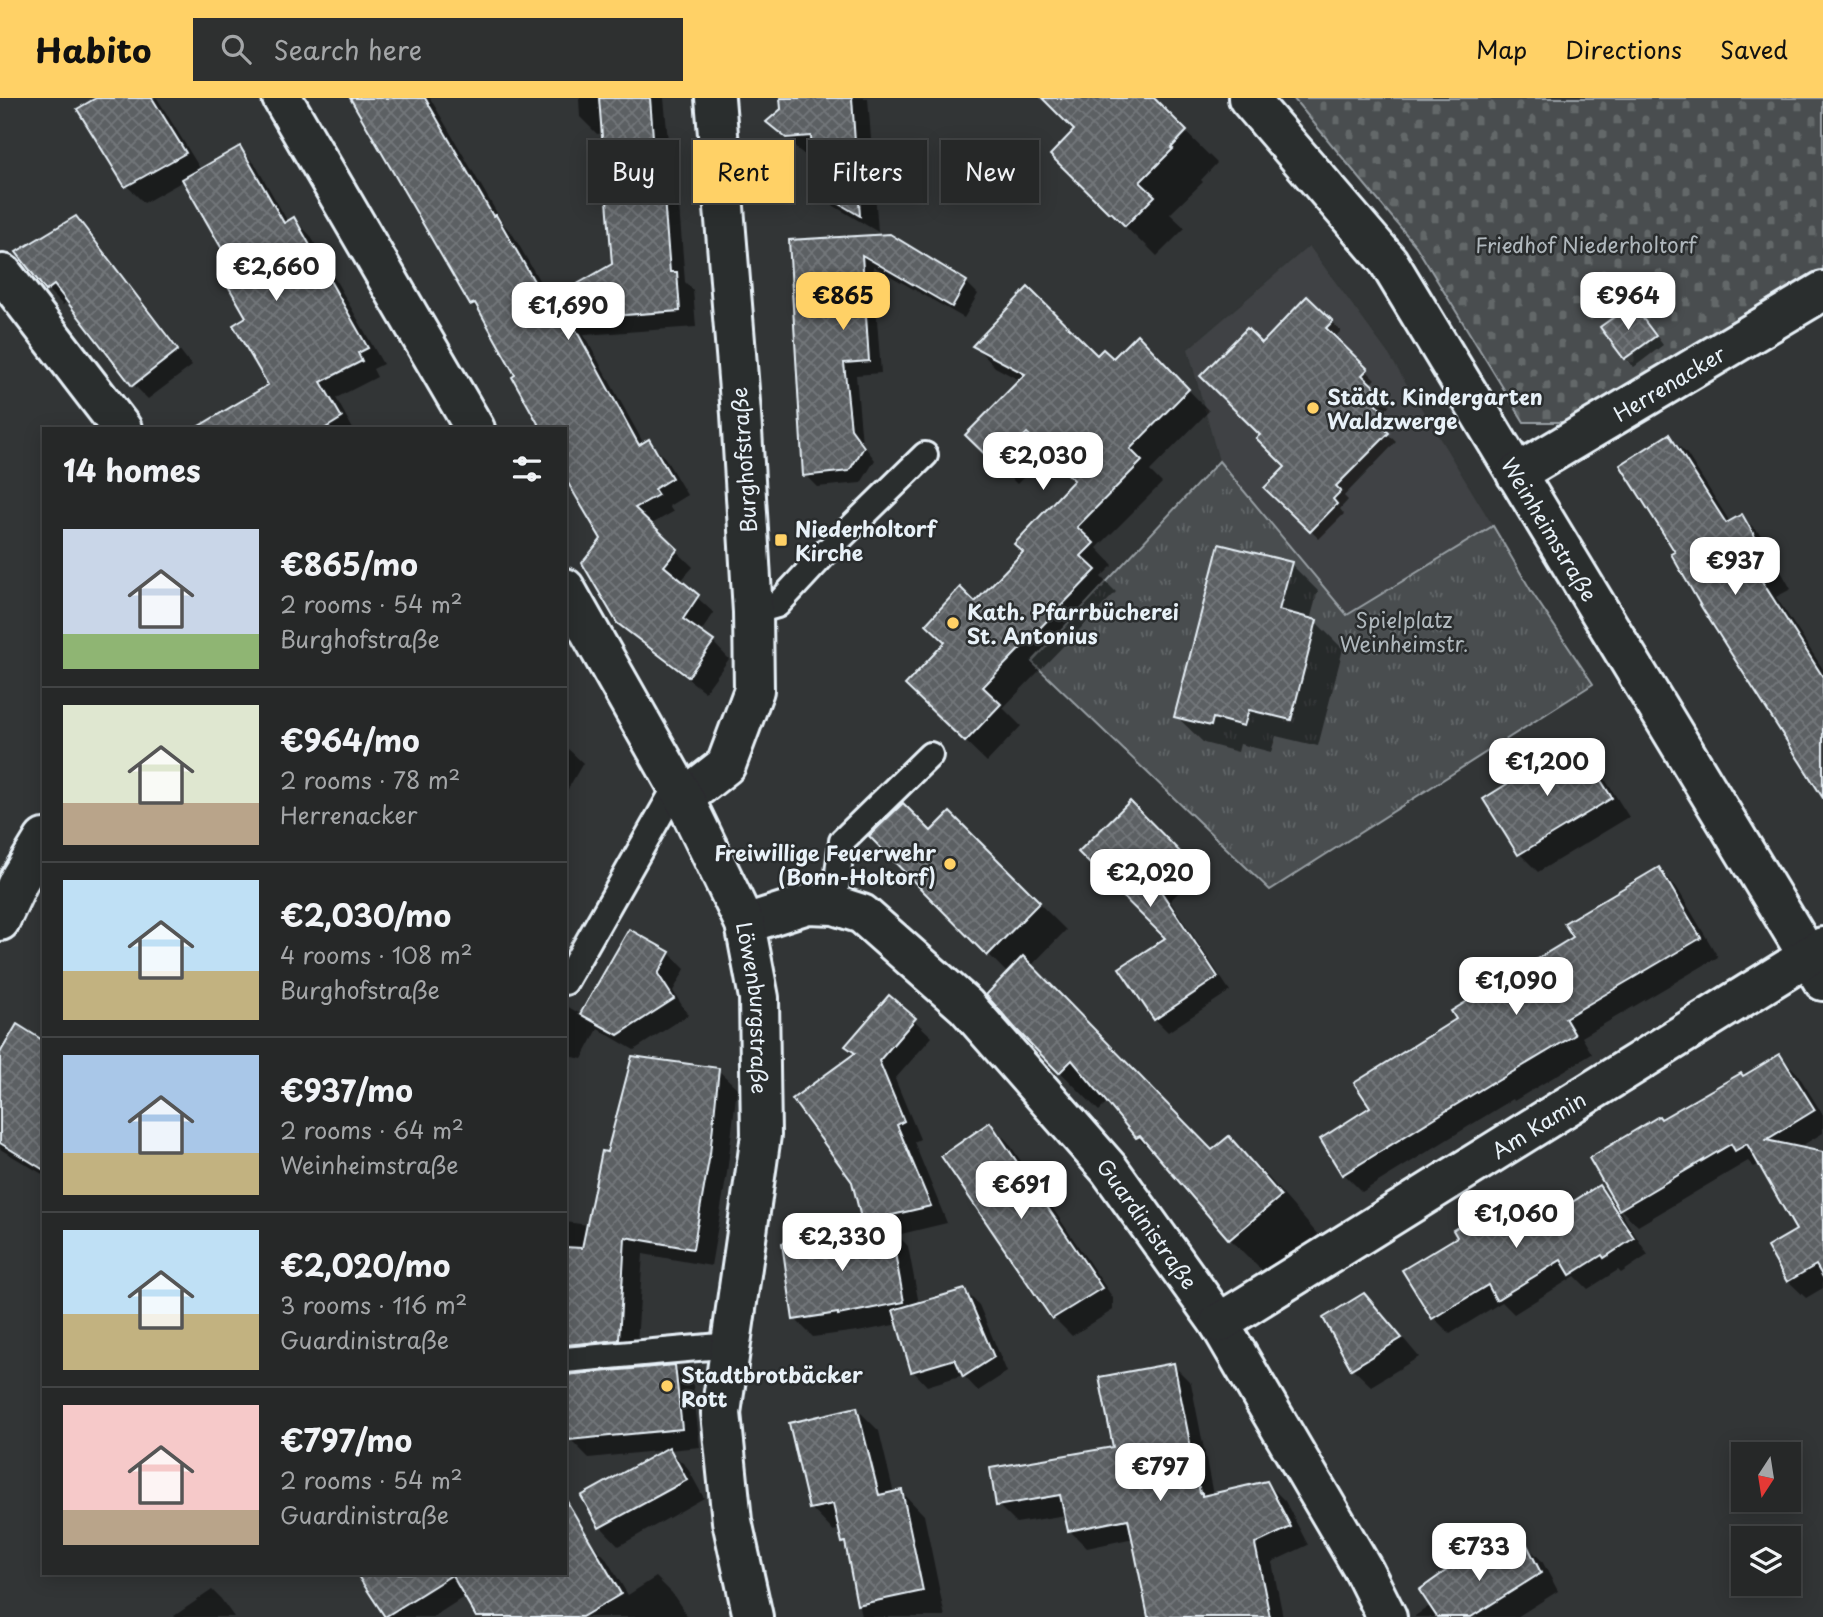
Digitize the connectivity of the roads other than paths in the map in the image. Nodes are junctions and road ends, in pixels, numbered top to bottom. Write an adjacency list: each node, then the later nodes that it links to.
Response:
1 (282, 98): 6 (street)
2 (715, 98): 11 (street, Burghofstraße)
3 (1248, 98): 9 (street, Weinheimstraße)
4 (3, 274): 7 (street)
5 (1823, 292): 9 (street, Herrenacker)
6 (466, 426)
7 (120, 427)
8 (925, 455): 11 (lane)
9 (1516, 474): 18 (street, Weinheimstraße)
10 (567, 592): 13 (street, Löwenburgstraße)
11 (753, 612): 13 (street, Burghofstraße)
12 (930, 755): 15 (lane)
13 (680, 792): 17 (street, Löwenburgstraße); 19 (lane)
14 (42, 842): 16 (street)
15 (834, 905): 17 (street, Guardinistraße); 20 (street, Guardinistraße)
16 (0, 921)
17 (745, 924): 21 (street, Löwenburgstraße)
18 (1818, 962): 20 (street, Am Kamin)
19 (567, 979)
20 (1219, 1323): 24 (street, Guardinistraße)
21 (731, 1345): 22 (lane); 23 (street, Löwenburgstraße)
22 (567, 1360)
23 (753, 1617)
24 (1387, 1617)

